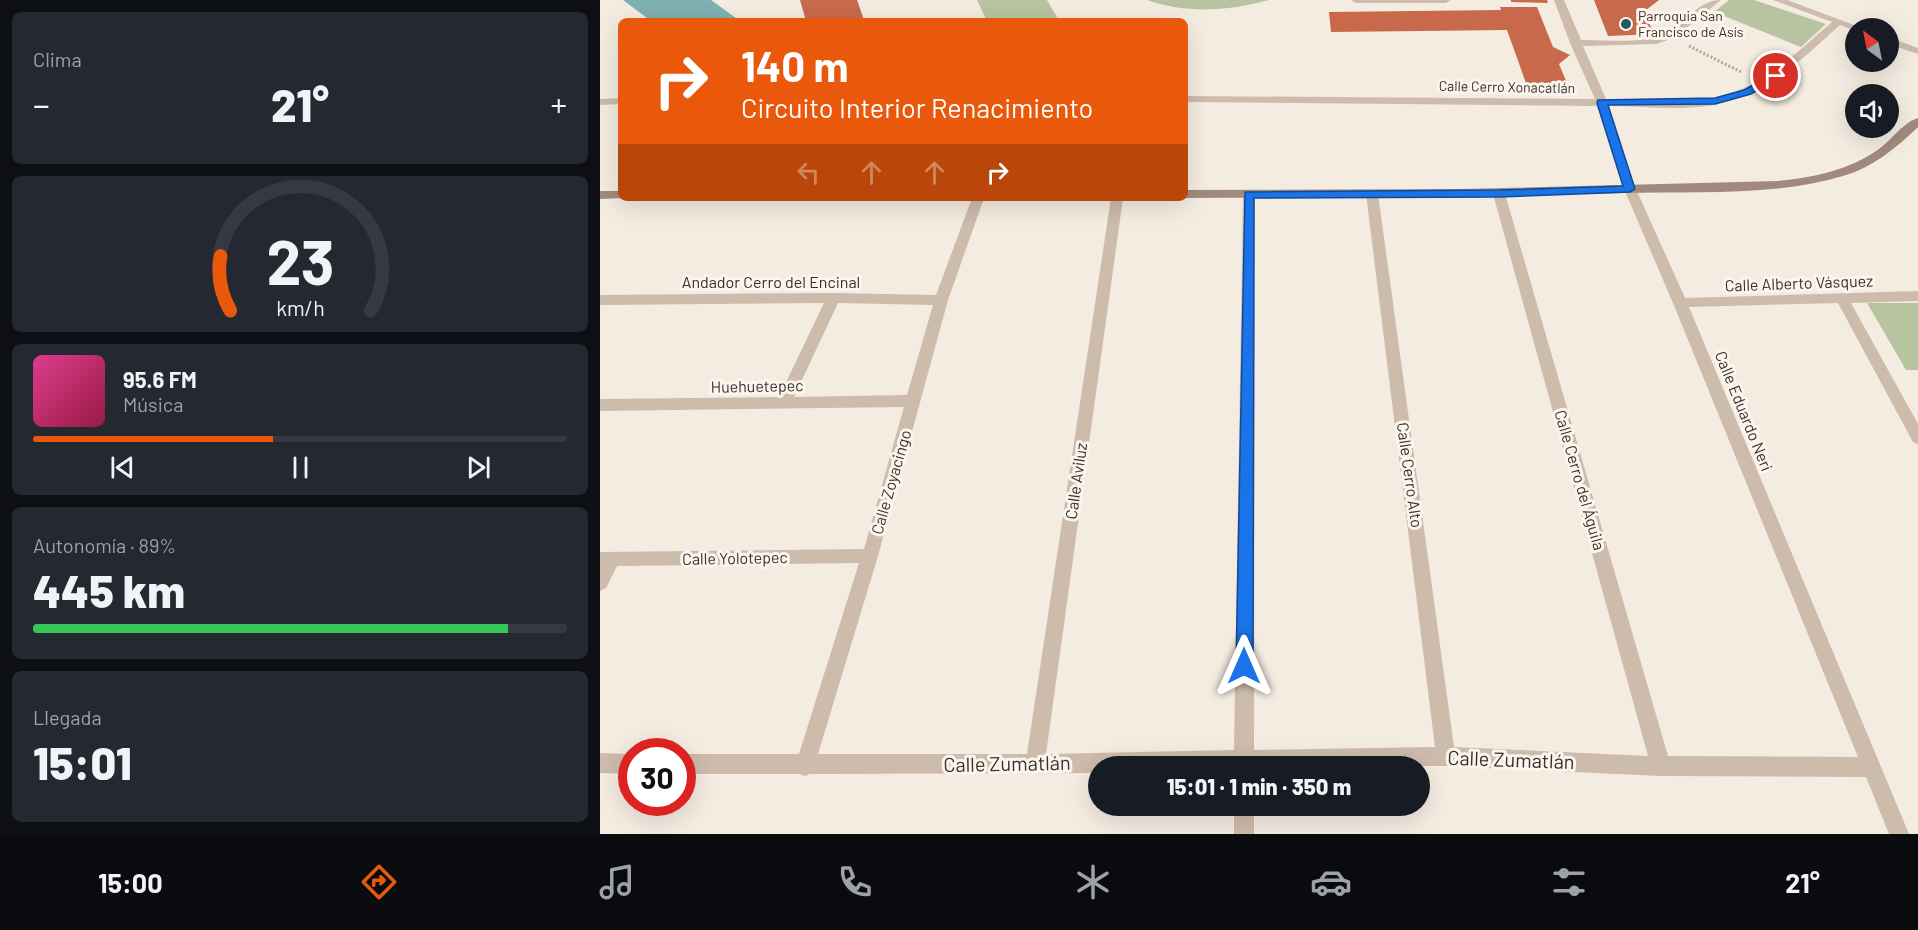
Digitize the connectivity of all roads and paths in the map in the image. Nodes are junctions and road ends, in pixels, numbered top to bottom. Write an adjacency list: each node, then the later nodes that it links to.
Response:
1 (1356, 0): 2 (street)
2 (1446, 0)
3 (1559, 0): 9 (street, Calle Eduardo Neri)
4 (1716, 0): 8 (street)
5 (1778, 0): 6 (street)
6 (1838, 22): 7 (street); 12 (street, Calle Cerro Xonacatlán)
7 (1845, 24)
8 (1670, 36): 9 (street); 12 (path)
9 (1575, 43): 16 (street, Calle Eduardo Neri)
10 (1899, 44): 11 (street)
11 (1918, 51)
12 (1764, 83): 16 (street, Calle Cerro Xonacatlán)
13 (1188, 99): 16 (street, Calle Cerro Xonacatlán)
14 (618, 101): 15 (street)
15 (600, 102)
16 (1602, 103): 18 (street, Calle Eduardo Neri)
17 (1918, 121): 18 (main road)
18 (1630, 189): 21 (main road); 32 (street, Calle Eduardo Neri)
19 (1188, 194): 24 (main road)
20 (1372, 194): 21 (main road); 24 (main road); 41 (street, Calle Cerro Alto)
21 (1499, 194): 49 (street, Calle Cerro del Águila)
22 (600, 195): 23 (main road)
23 (618, 195)
24 (1249, 195): 40 (street)
25 (977, 201): 30 (street, Calle Zoyacingo)
26 (1117, 201): 46 (street, Calle Aviluz)
27 (1918, 296): 31 (street, Calle Alberto Vásquez)
28 (834, 298): 29 (street, Andador Cerro del Encinal); 30 (street, Andador Cerro del Encinal); 34 (street)
29 (600, 300)
30 (941, 300): 33 (street, Calle Zoyacingo)
31 (1843, 300): 32 (street, Calle Alberto Vásquez); 36 (street)
32 (1680, 303): 50 (street, Calle Eduardo Neri)
33 (913, 401): 34 (street, Huehuetepec); 37 (street, Calle Zoyacingo)
34 (783, 404): 35 (street, Huehuetepec)
35 (600, 405)
36 (1918, 438)
37 (870, 556): 38 (street, Calle Yolotepec); 48 (street, Calle Zoyacingo)
38 (606, 559): 39 (street)
39 (600, 583)
40 (1244, 756)
41 (1446, 756): 42 (street, Calle Zumatlán); 49 (street, Calle Zumatlán)
42 (1430, 757)
43 (600, 763): 44 (street)
44 (618, 764)
45 (696, 764): 48 (street, Calle Zumatlán)
46 (1035, 764): 47 (street, Calle Zumatlán); 48 (street, Calle Zumatlán)
47 (1088, 764)
48 (805, 766)
49 (1660, 766): 50 (street, Calle Zumatlán)
50 (1871, 767): 53 (street, Calle Eduardo Neri)
51 (1244, 816): 52 (street)
52 (1244, 834)
53 (1899, 834)

